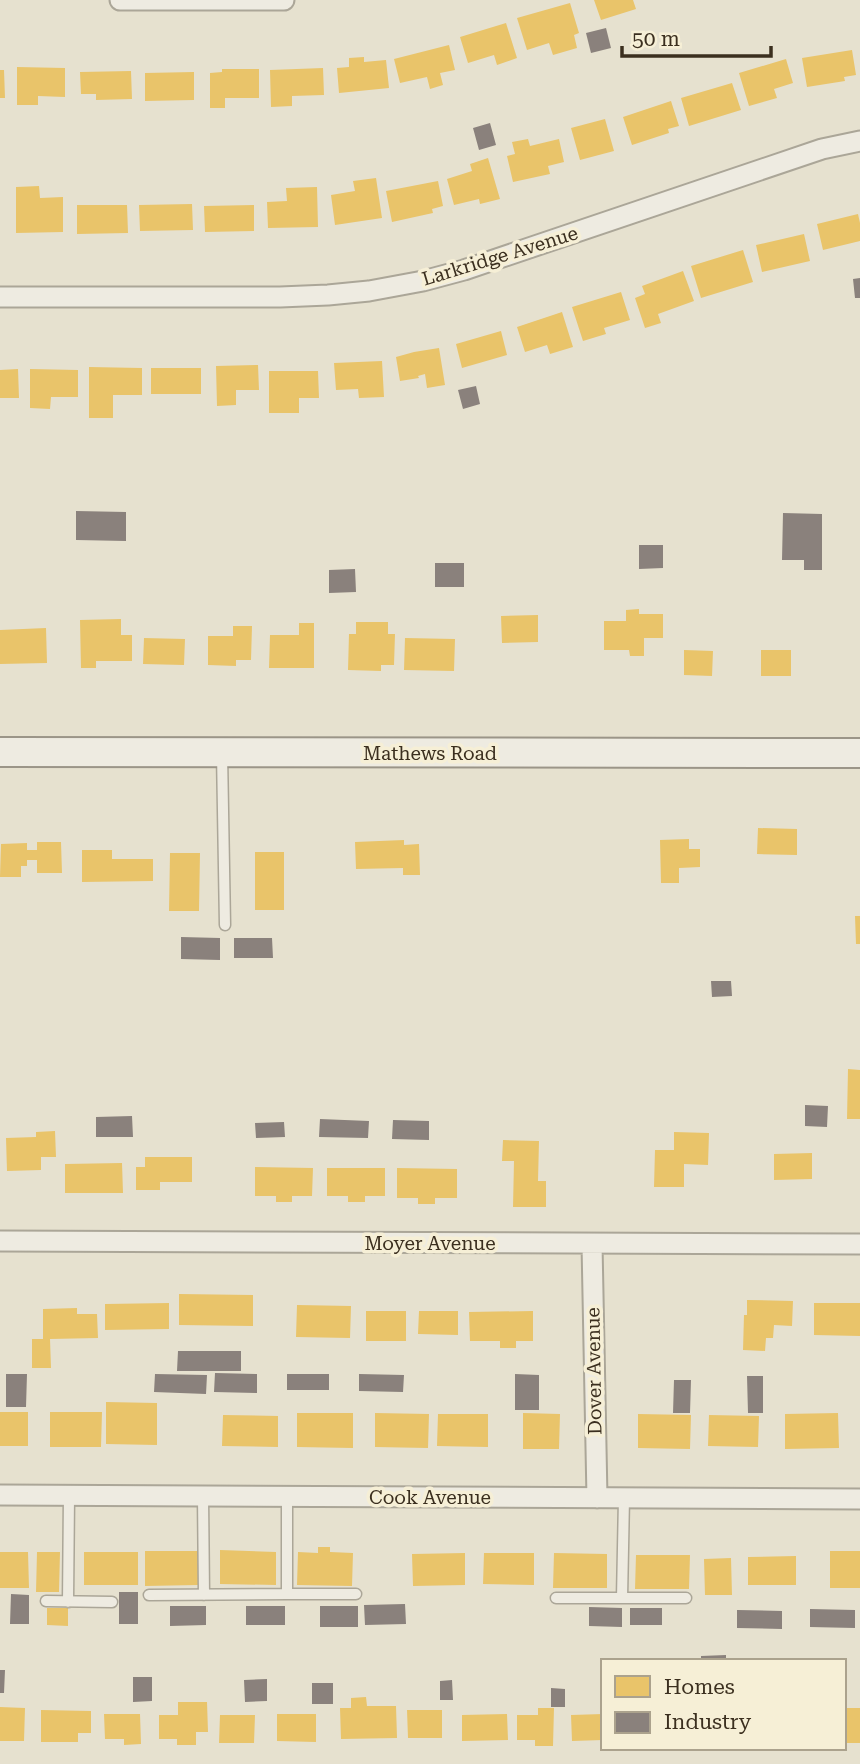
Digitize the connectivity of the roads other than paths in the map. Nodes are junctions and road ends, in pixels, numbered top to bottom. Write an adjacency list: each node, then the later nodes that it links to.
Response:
1 (120, 0): 2 (street)
2 (284, 0)
3 (860, 141): 4 (street, Larkridge Avenue)
4 (0, 297)
5 (0, 752): 6 (street, Mathews Road)
6 (222, 752): 7 (street, Mathews Road); 8 (lane)
7 (860, 753)
8 (225, 925)
9 (0, 1241): 10 (street, Moyer Avenue)
10 (592, 1244): 11 (street, Moyer Avenue); 16 (street, Dover Avenue)
11 (860, 1244)
12 (0, 1495): 13 (street, Cook Avenue)
13 (69, 1496): 14 (street, Cook Avenue); 27 (lane)
14 (203, 1496): 15 (street, Cook Avenue); 22 (lane)
15 (287, 1497): 16 (street, Cook Avenue); 19 (lane)
16 (597, 1498): 17 (street, Cook Avenue)
17 (624, 1498): 18 (street, Cook Avenue); 24 (lane)
18 (860, 1499)
19 (287, 1594): 20 (lane); 22 (lane)
20 (356, 1594)
21 (149, 1595): 22 (lane)
22 (204, 1595)
23 (556, 1598): 24 (lane)
24 (622, 1598): 25 (lane)
25 (686, 1598)
26 (46, 1601): 27 (lane)
27 (68, 1602): 28 (lane)
28 (113, 1602)

